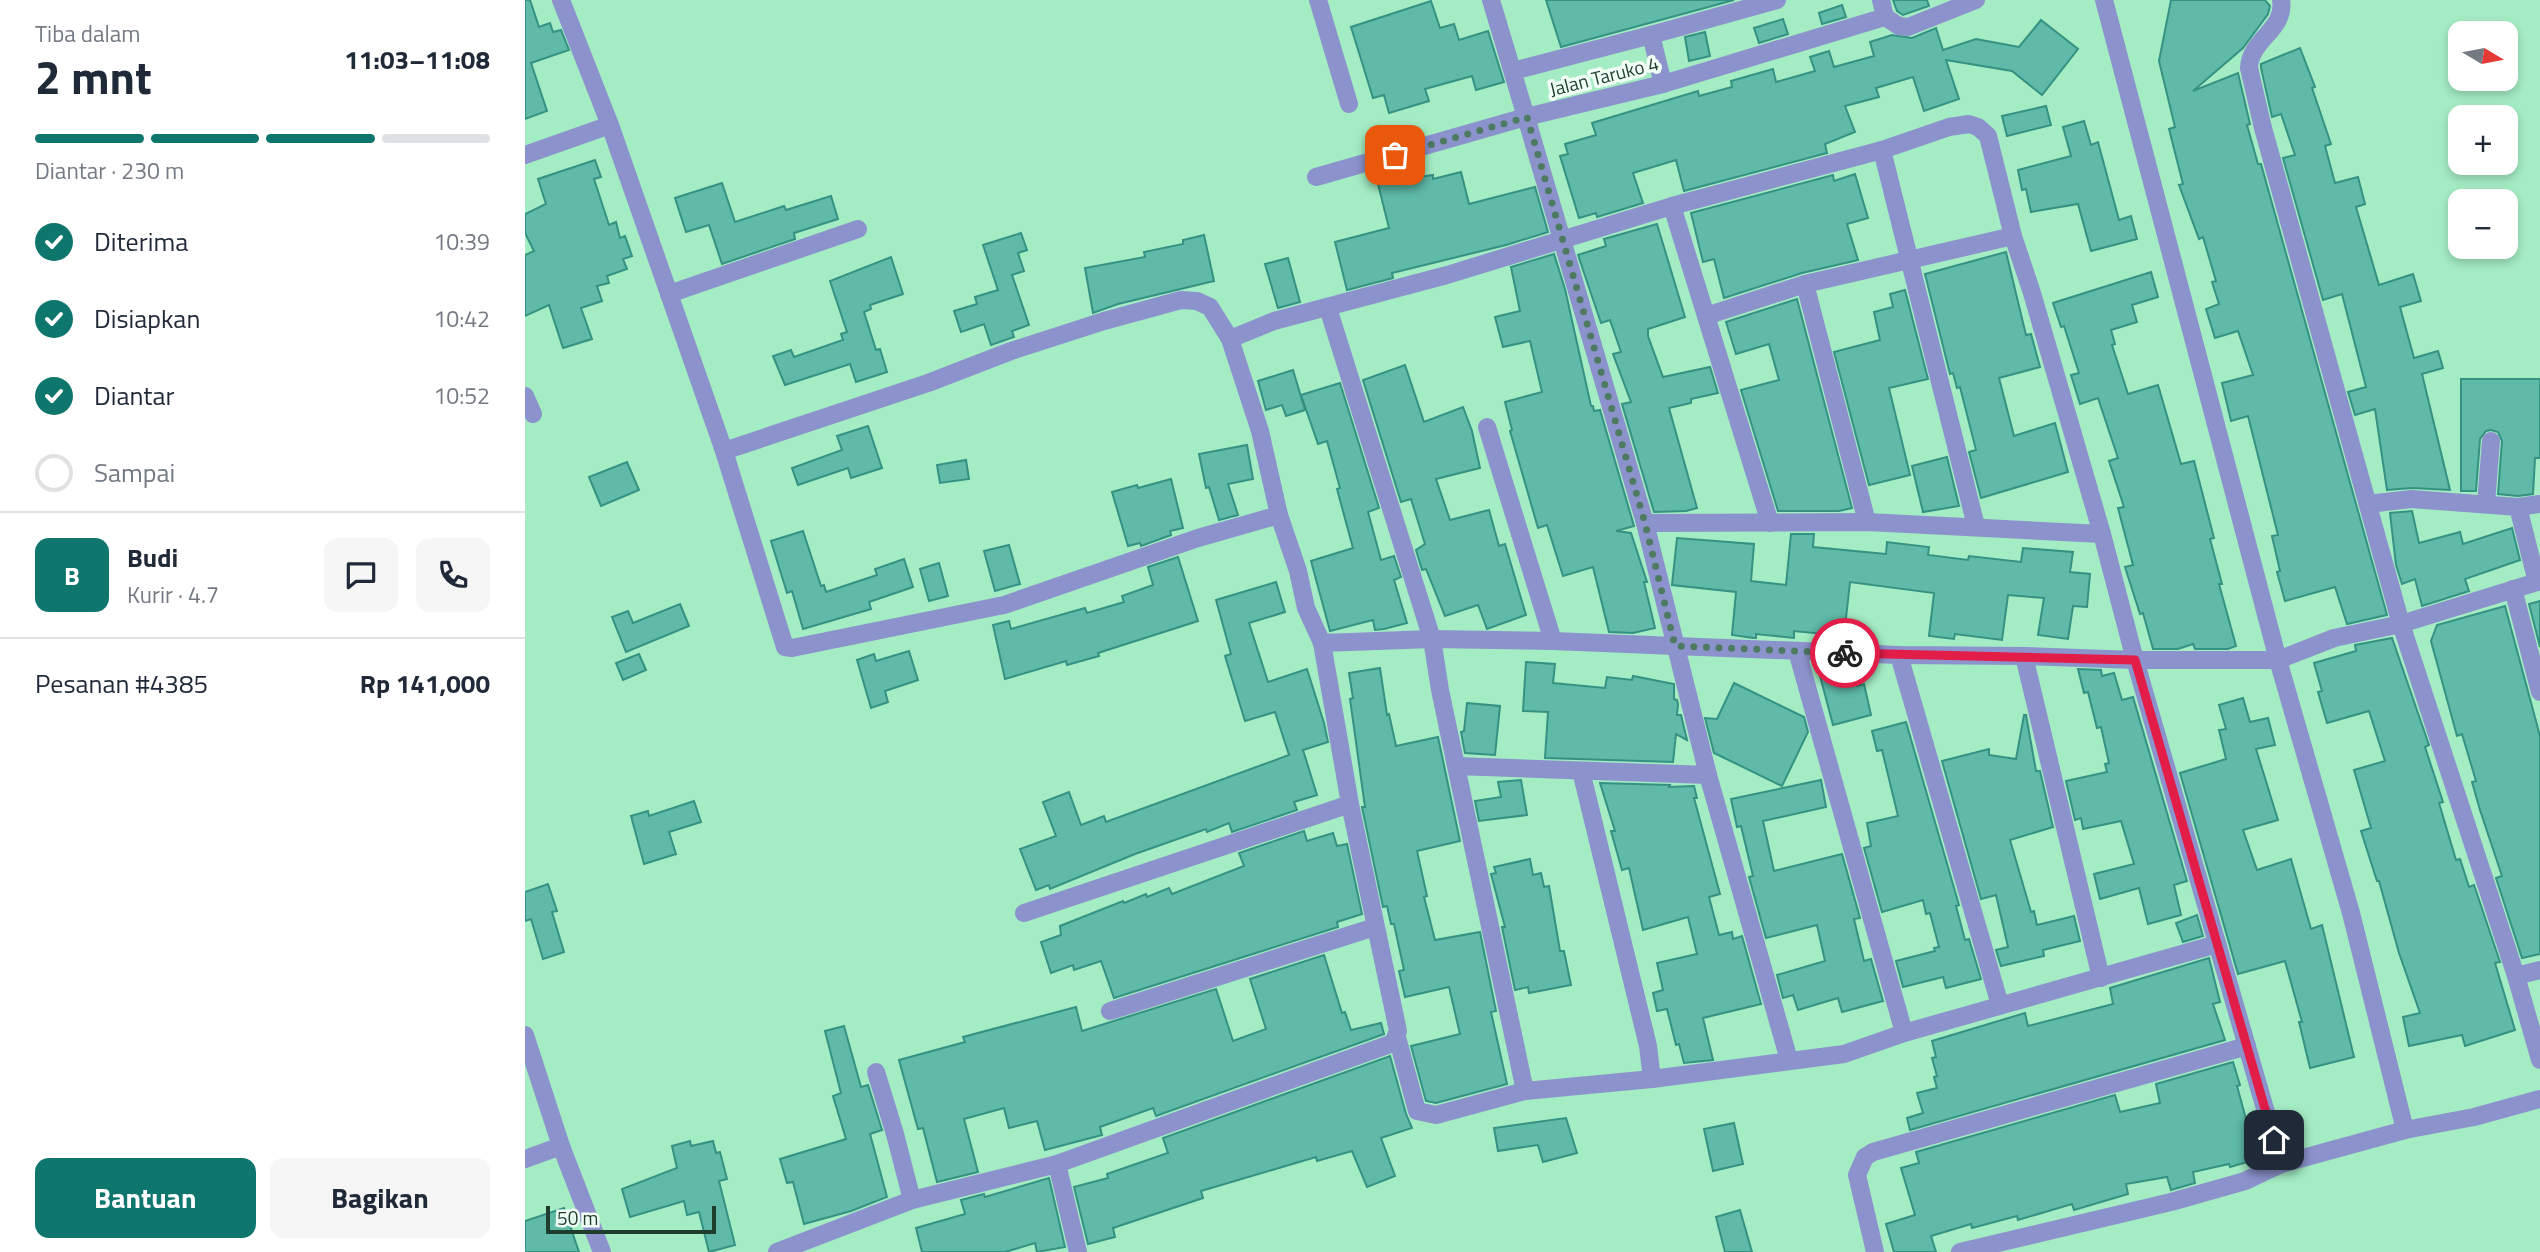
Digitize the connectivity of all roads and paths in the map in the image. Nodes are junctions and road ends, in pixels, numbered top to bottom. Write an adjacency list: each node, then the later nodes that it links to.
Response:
1 (561, 0): 14 (street)
2 (1318, 0): 12 (street)
3 (1491, 0): 10 (street)
4 (1777, 0): 9 (street)
5 (1976, 0): 8 (street)
6 (2104, 0): 54 (street)
7 (2281, 0): 33 (street)
8 (1883, 8): 11 (street, Jalan Taruko 4)
9 (1651, 36): 10 (street); 11 (street)
10 (1513, 71): 13 (street)
11 (1663, 84): 13 (street, Jalan Taruko 4)
12 (1349, 104)
13 (1527, 117): 17 (street, Jalan Taruko 4); 21 (street)
14 (610, 125): 16 (street); 24 (street)
15 (1882, 150): 18 (street); 20 (street); 22 (street)
16 (525, 155)
17 (1316, 177)
18 (1672, 206): 21 (street); 26 (street)
19 (858, 229): 24 (street)
20 (2013, 236): 22 (street); 42 (street)
21 (1561, 240): 25 (street); 39 (street)
22 (1910, 260): 23 (street); 41 (street)
23 (1805, 284): 26 (street); 38 (street)
24 (669, 294): 32 (street)
25 (1328, 307): 27 (street); 46 (street)
26 (1706, 316): 40 (street)
27 (1230, 339): 32 (street); 37 (street)
28 (525, 396): 29 (street)
29 (533, 414)
30 (1487, 427): 47 (street)
31 (2491, 441): 34 (street)
32 (724, 451): 37 (street)
33 (2368, 504): 34 (street); 45 (street)
34 (2486, 504): 36 (street)
35 (2540, 504): 36 (street)
36 (2518, 507): 43 (street)
37 (1279, 515): 48 (street)
38 (1867, 522): 40 (street); 41 (street)
39 (1645, 523): 40 (street); 49 (street)
40 (1770, 523)
41 (1976, 526): 42 (street)
42 (2102, 534): 53 (street)
43 (2538, 581): 44 (street)
44 (2513, 589): 45 (street); 55 (street)
45 (2401, 624): 54 (street); 64 (street)
46 (1432, 639): 47 (street); 48 (street); 56 (street)
47 (1553, 641): 49 (street)
48 (1322, 643): 59 (street)
49 (1675, 646): 50 (street); 58 (street)
50 (1797, 651): 51 (street); 68 (street)
51 (1899, 655): 52 (street); 66 (street)
52 (2024, 656): 53 (street); 65 (street)
53 (2135, 660): 54 (street); 62 (street)
54 (2279, 660): 78 (street)
55 (2540, 692)
56 (1457, 766): 57 (street); 76 (street)
57 (1581, 771): 58 (street); 75 (street)
58 (1708, 775): 72 (street)
59 (1350, 804): 60 (street); 61 (street)
60 (1024, 913)
61 (1375, 927): 67 (street); 70 (street)
62 (2217, 944): 65 (street); 71 (street)
63 (2540, 970): 64 (street)
64 (2516, 976): 73 (street)
65 (2101, 978): 66 (street)
66 (2000, 1005): 68 (street)
67 (1110, 1012)
68 (1904, 1032): 72 (street)
69 (525, 1035): 79 (street)
70 (1397, 1037): 76 (street); 81 (street)
71 (2246, 1045): 82 (street); 87 (street)
72 (1789, 1060): 75 (street)
73 (2540, 1060)
74 (876, 1072): 83 (street)
75 (1652, 1079): 76 (street)
76 (1525, 1091)
77 (2540, 1099): 78 (street)
78 (2405, 1130): 82 (street)
79 (562, 1146): 80 (street); 84 (street)
80 (525, 1159)
81 (1057, 1164): 83 (street); 86 (street)
82 (2281, 1164): 88 (street)
83 (912, 1200): 85 (street)
84 (602, 1252)
85 (777, 1252)
86 (1077, 1252)
87 (1875, 1252)
88 (1960, 1252)

